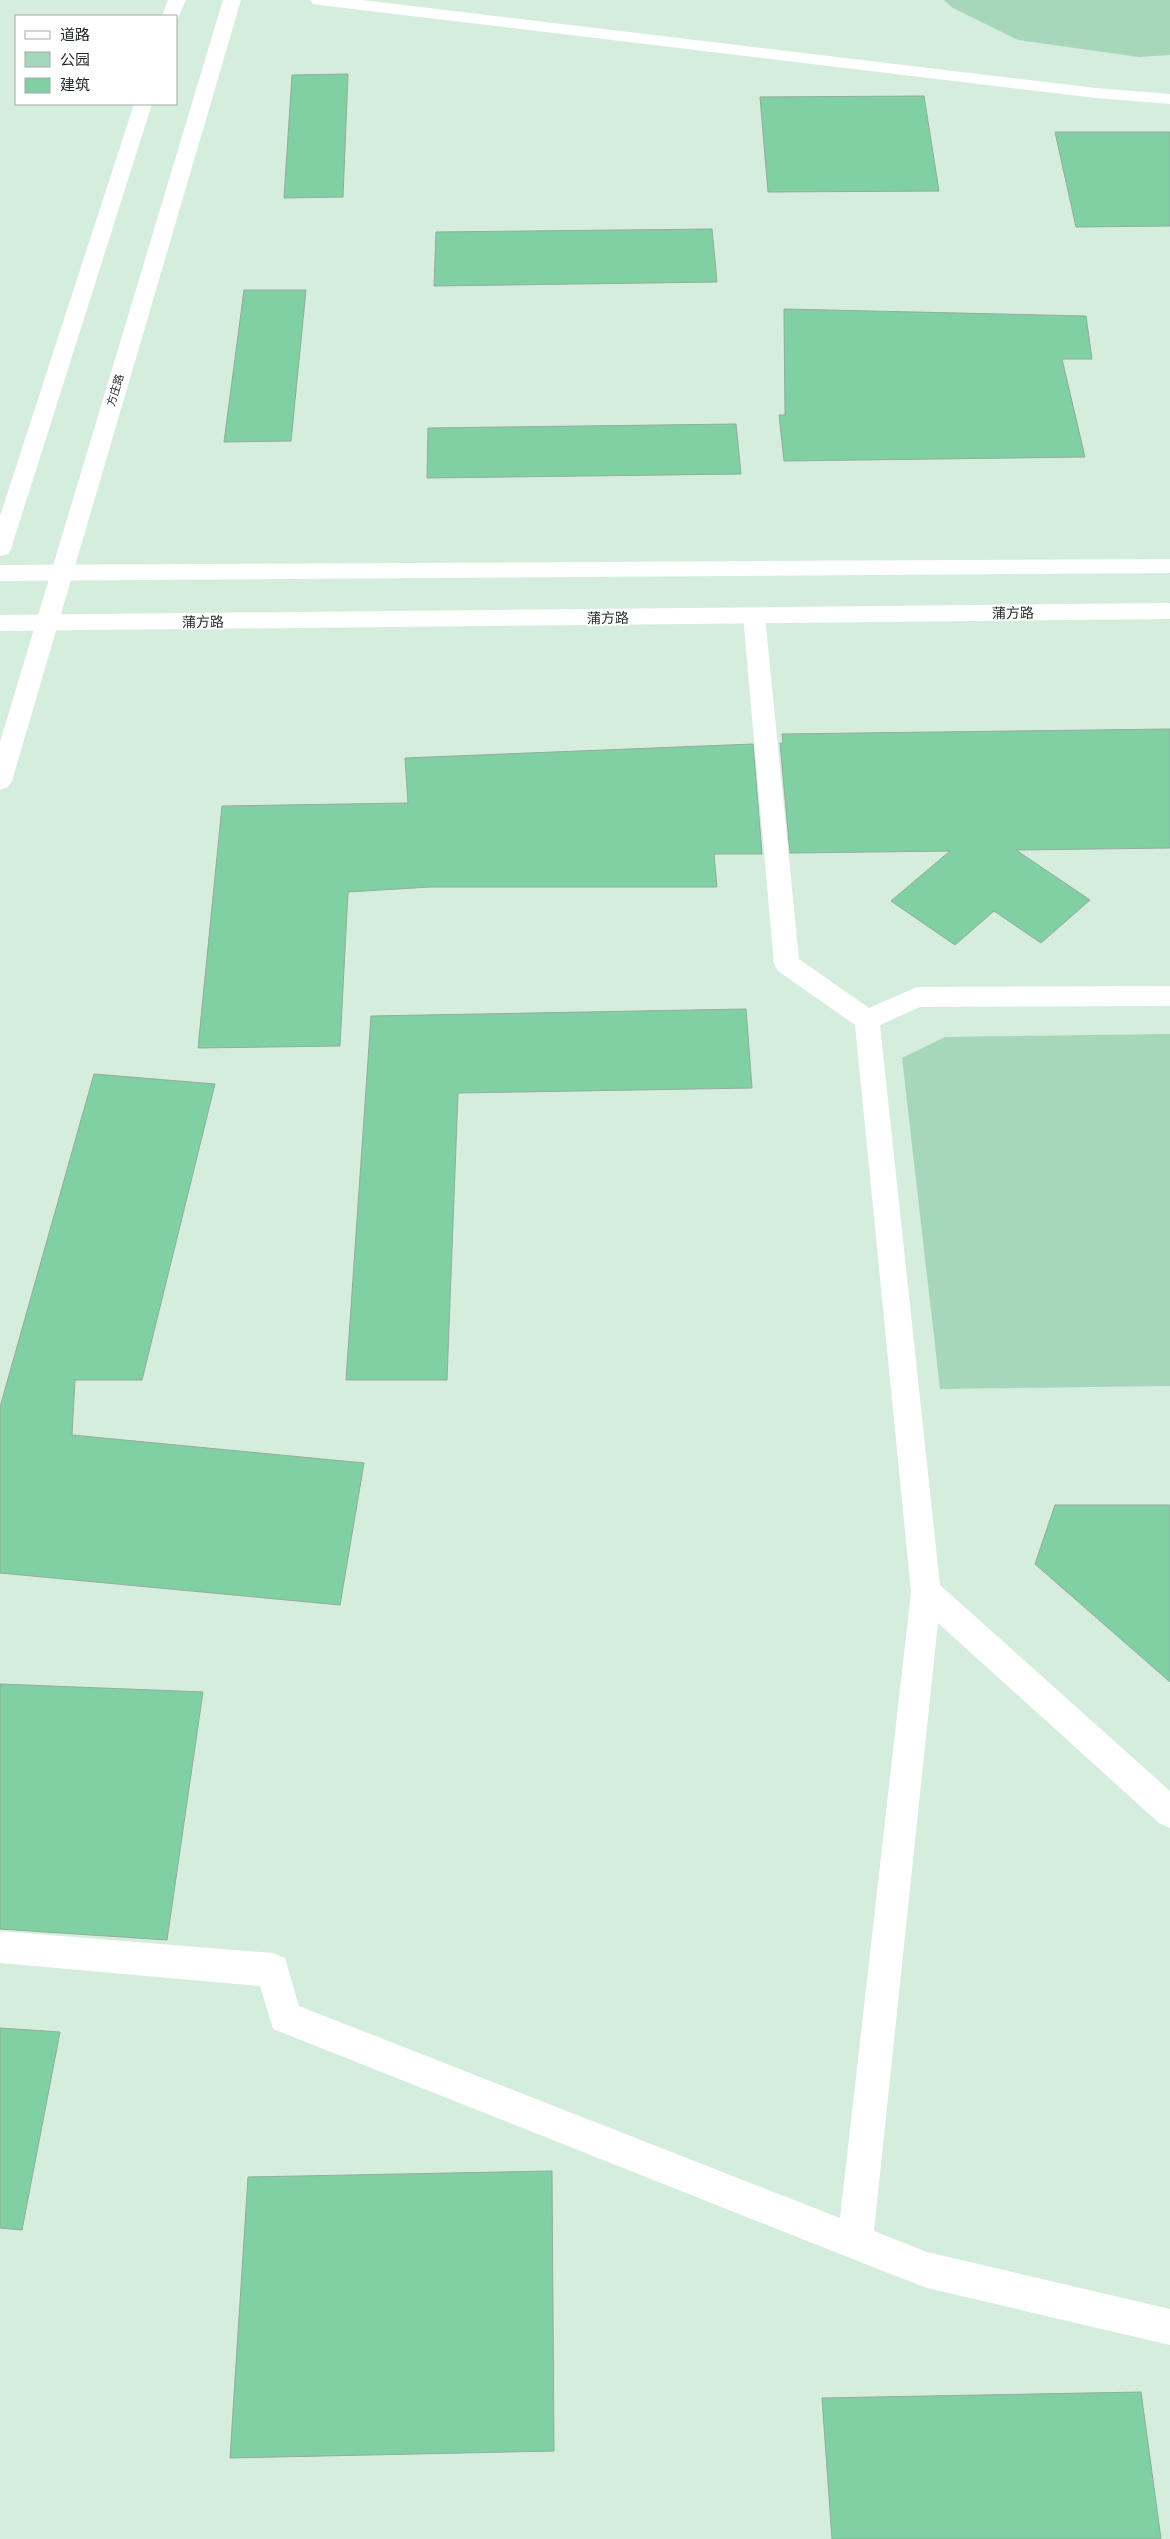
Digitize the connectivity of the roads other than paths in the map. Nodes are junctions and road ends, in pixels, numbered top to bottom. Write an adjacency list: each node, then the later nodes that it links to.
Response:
1 (177, 0): 4 (street)
2 (232, 0): 10 (street, 方庄路)
3 (319, 0): 5 (street)
4 (171, 15)
5 (1170, 99)
6 (143, 105): 7 (street)
7 (0, 549)
8 (1170, 566): 10 (street)
9 (0, 573): 10 (street)
10 (60, 573): 14 (street, 方庄路)
11 (1170, 611): 12 (street, 蒲方路)
12 (754, 616): 14 (street, 蒲方路); 17 (street)
13 (0, 623): 14 (street, 蒲方路)
14 (47, 624): 15 (street, 方庄路)
15 (0, 781)
16 (1170, 996): 17 (street)
17 (867, 1020): 18 (street)
18 (926, 1592): 19 (street); 21 (street)
19 (1170, 1812)
20 (0, 1947): 21 (street)
21 (856, 2242): 22 (street)
22 (1170, 2327)

